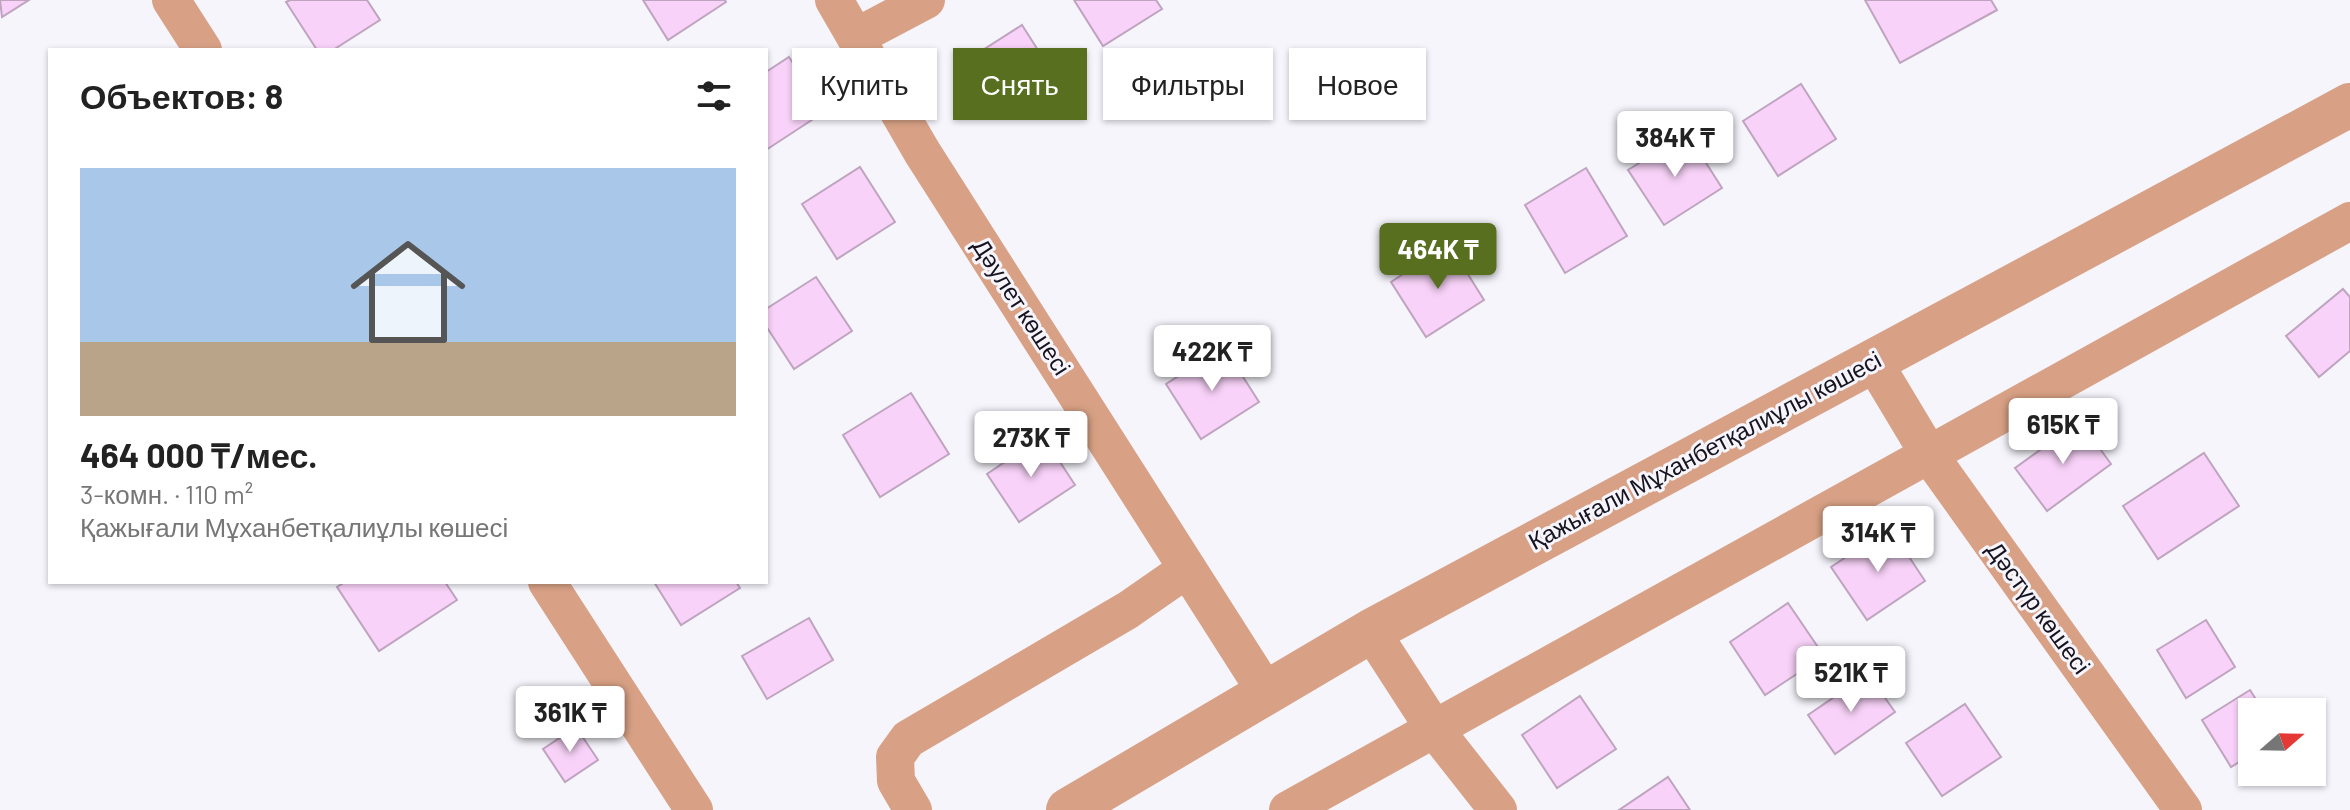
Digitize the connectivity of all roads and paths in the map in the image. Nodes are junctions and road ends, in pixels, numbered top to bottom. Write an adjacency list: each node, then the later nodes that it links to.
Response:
1 (171, 0): 5 (street)
2 (834, 0): 4 (street, Дәулет көшесі)
3 (926, 0): 4 (street)
4 (856, 37): 10 (street, Дәулет көшесі)
5 (202, 48)
6 (2347, 113): 8 (street, Қажығали Мұханбетқалиұлы көшесі)
7 (2350, 221): 9 (street)
8 (1873, 361): 9 (street, Дәстүр көшесі); 12 (street, Қажығали Мұханбетқалиұлы көшесі)
9 (1930, 456): 14 (street); 20 (street, Дәстүр көшесі)
10 (1187, 569): 13 (street, Дәулет көшесі); 16 (street)
11 (548, 584): 15 (street)
12 (1371, 631): 13 (street, Қажығали Мұханбетқалиұлы көшесі); 14 (street)
13 (1266, 692): 17 (street, Қажығали Мұханбетқалиұлы көшесі)
14 (1435, 730): 18 (street); 19 (street)
15 (694, 810)
16 (913, 810)
17 (1068, 810)
18 (1288, 810)
19 (1498, 810)
20 (2183, 810)

